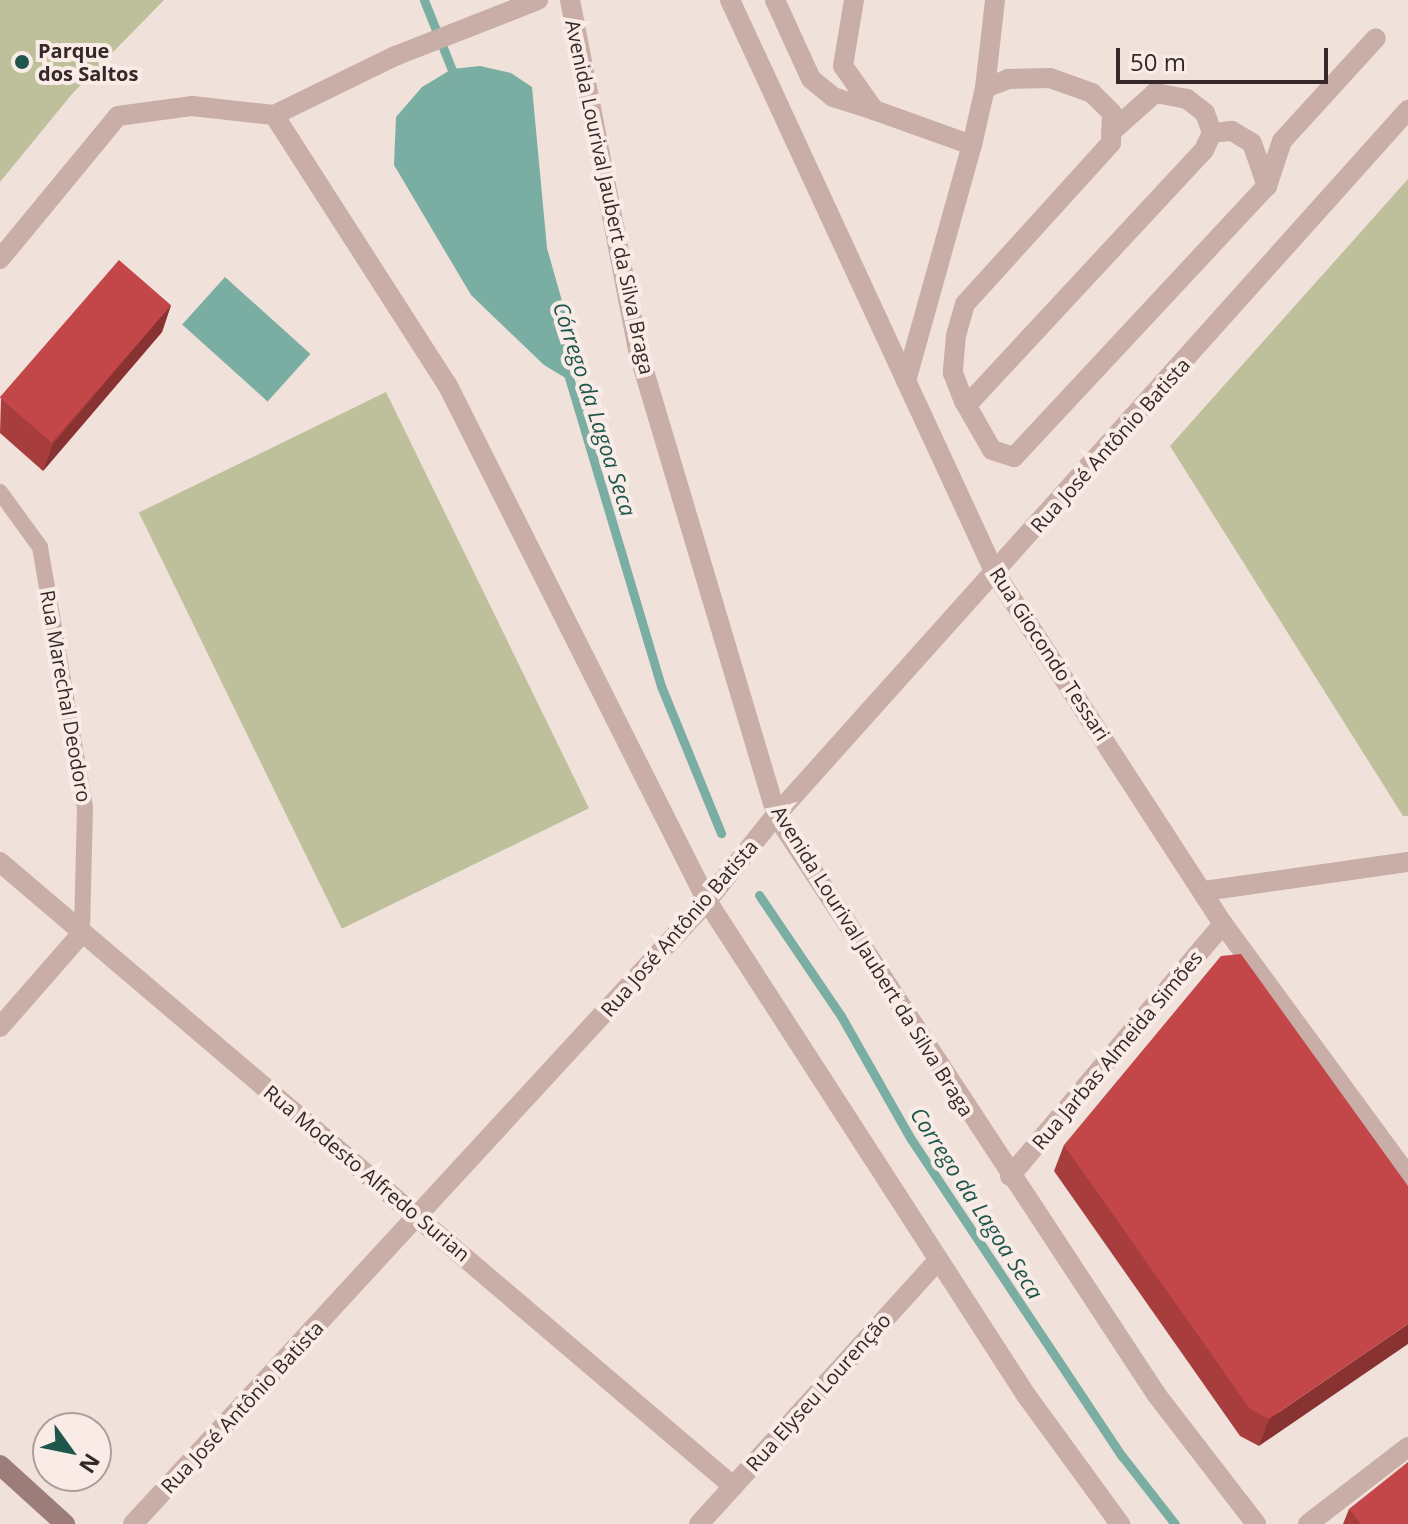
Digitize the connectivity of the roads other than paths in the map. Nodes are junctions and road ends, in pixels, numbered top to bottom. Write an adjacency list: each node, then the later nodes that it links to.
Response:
1 (538, 0): 11 (street)
2 (570, 0): 21 (street, Avenida Lourival Jaubert da Silva Braga)
3 (730, 0): 17 (street, Rua Giocondo Tessari)
4 (775, 0): 9 (street)
5 (854, 0): 9 (street)
6 (995, 0): 8 (street)
7 (1376, 38): 15 (street)
8 (985, 88): 12 (street); 14 (street)
9 (874, 110): 14 (street)
10 (1408, 110): 20 (street, Rua José Antônio Batista)
11 (274, 115): 16 (street); 25 (street)
12 (1111, 132): 13 (street); 18 (street)
13 (1212, 133): 15 (street); 18 (street)
14 (972, 145): 17 (street)
15 (1267, 186): 18 (street)
16 (0, 259)
17 (906, 381): 20 (street, Rua Giocondo Tessari)
18 (967, 405)
19 (0, 492): 27 (lane, Rua Marechal Deodoro)
20 (995, 573): 21 (street, Rua José Antônio Batista); 24 (street, Rua Giocondo Tessari)
21 (776, 815): 25 (street, Rua José Antônio Batista); 29 (street, Avenida Lourival Jaubert da Silva Braga)
22 (0, 862): 27 (street, Rua Modesto Alfredo Surian)
23 (1408, 862): 24 (street)
24 (1204, 891): 26 (street, Rua Giocondo Tessari)
25 (707, 901): 31 (street, Rua José Antônio Batista); 32 (street)
26 (1223, 924): 29 (street, Rua Jarbas Almeida Simões); 30 (street, Rua Giocondo Tessari)
27 (82, 933): 28 (street); 31 (street, Rua Modesto Alfredo Surian)
28 (0, 1027)
29 (1010, 1176): 40 (street, Avenida Lourival Jaubert da Silva Braga)
30 (1408, 1176)
31 (419, 1217): 35 (street, Rua Modesto Alfredo Surian); 37 (street, Rua José Antônio Batista)
32 (938, 1260): 35 (street, Rua Elyseu Lourenção); 39 (street)
33 (1408, 1447): 41 (street)
34 (0, 1465): 36 (main road)
35 (733, 1486): 38 (street, Rua Elyseu Lourenção)
36 (65, 1524)
37 (133, 1524)
38 (699, 1524)
39 (1120, 1524)
40 (1256, 1524)
41 (1308, 1524)

